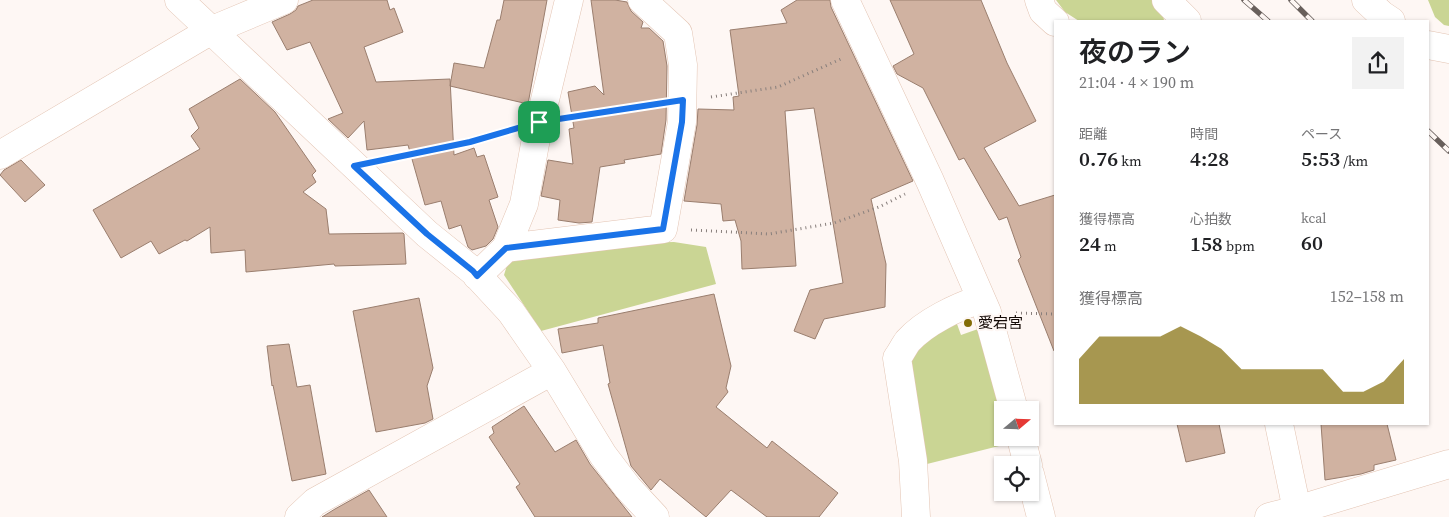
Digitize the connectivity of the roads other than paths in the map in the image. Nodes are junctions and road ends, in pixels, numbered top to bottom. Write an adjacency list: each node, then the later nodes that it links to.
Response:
1 (179, 0): 11 (street)
2 (284, 0): 11 (street)
3 (569, 0): 15 (street)
4 (642, 0): 15 (street)
5 (845, 0): 17 (street)
6 (1040, 0): 10 (street)
7 (1165, 0): 8 (street); 9 (street)
8 (1173, 20)
9 (1186, 20)
10 (1054, 21)
11 (210, 31): 14 (street); 16 (street)
12 (1429, 45): 13 (street)
13 (1449, 49)
14 (0, 155)
15 (506, 248): 16 (street)
16 (477, 276): 18 (street)
17 (984, 306): 19 (street); 26 (street)
18 (552, 371): 24 (street); 25 (street)
19 (1011, 401)
20 (1279, 425): 23 (street)
21 (1449, 464): 23 (street)
22 (1036, 501): 27 (street)
23 (1297, 510): 28 (street)
24 (298, 517)
25 (655, 517)
26 (916, 517)
27 (1040, 517)
28 (1269, 517)

